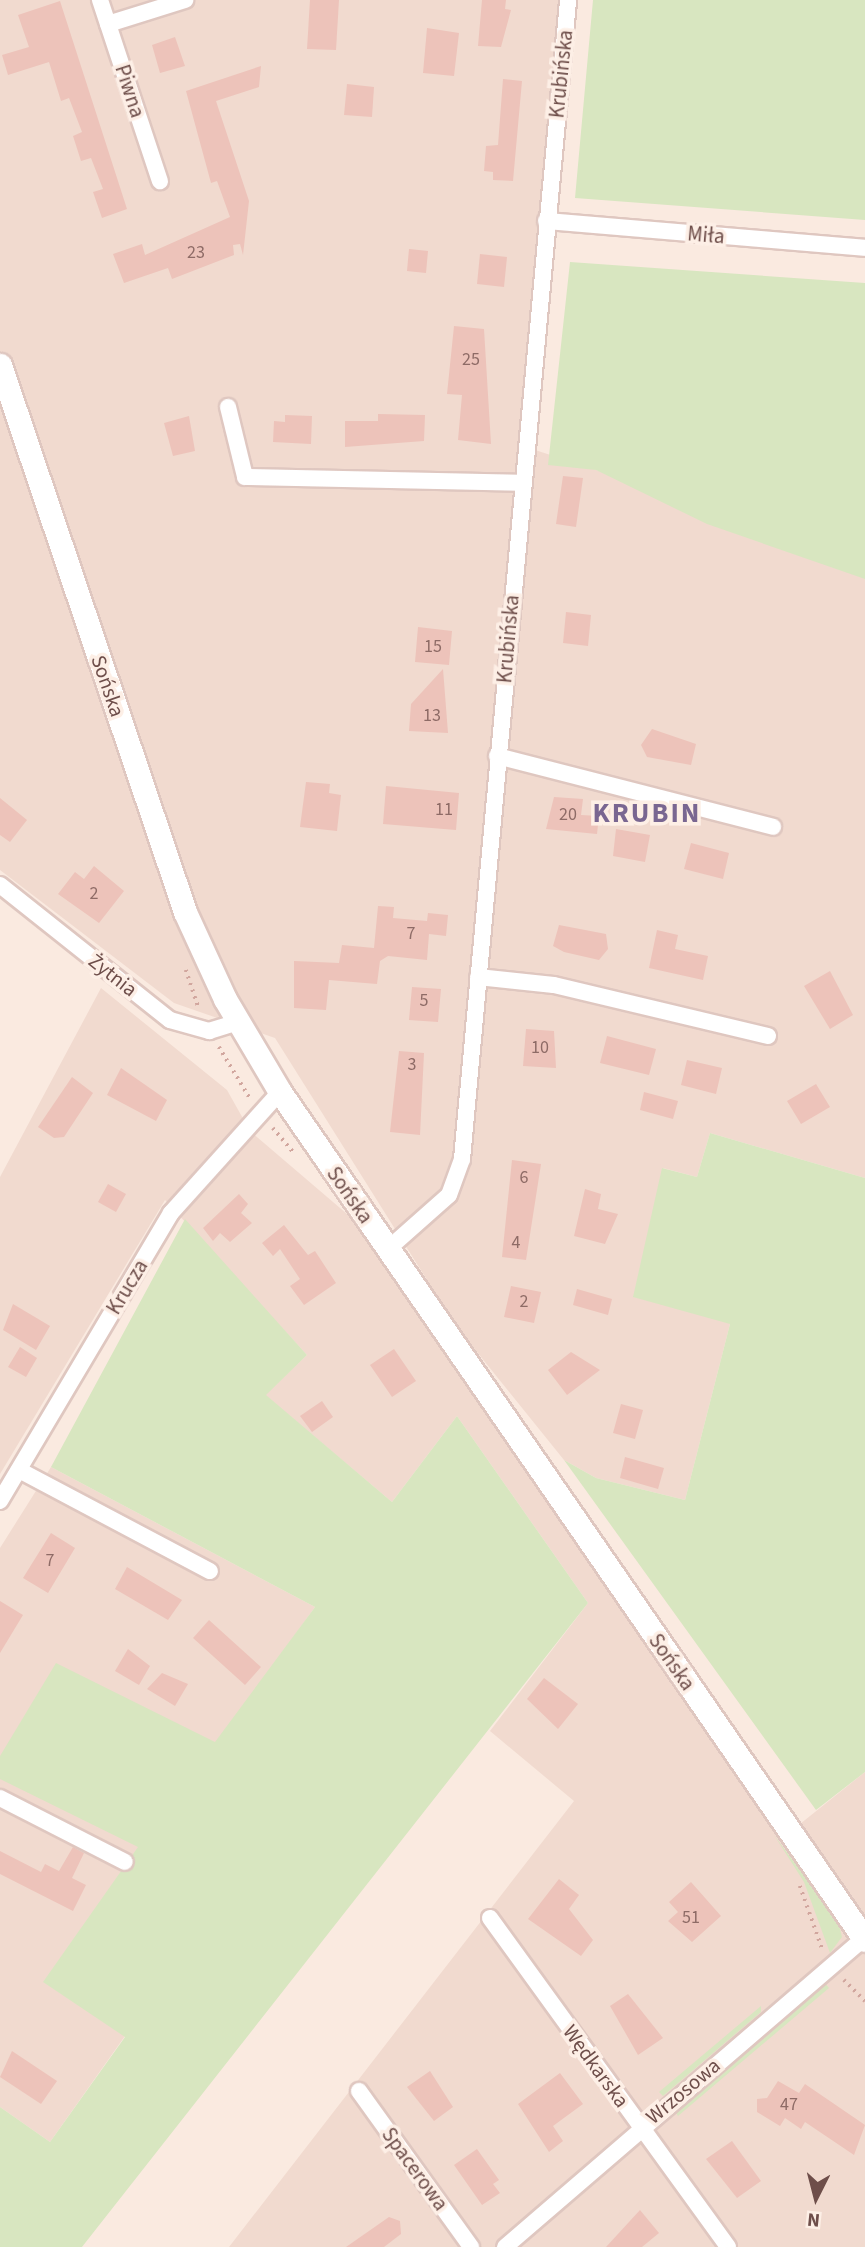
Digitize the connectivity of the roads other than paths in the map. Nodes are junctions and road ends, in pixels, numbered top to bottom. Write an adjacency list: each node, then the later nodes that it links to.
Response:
1 (100, 0): 4 (street, Piwna)
2 (185, 0): 4 (street)
3 (568, 0): 6 (street, Krubińska)
4 (108, 24): 5 (street, Piwna)
5 (160, 181)
6 (546, 221): 7 (street, Miła); 10 (street, Krubińska)
7 (865, 248)
8 (0, 365): 15 (street, Sońska)
9 (228, 407): 10 (street)
10 (523, 483): 11 (street, Krubińska)
11 (497, 756): 12 (street); 14 (street, Krubińska)
12 (774, 827)
13 (0, 885): 15 (street, Żytnia)
14 (478, 977): 16 (street); 18 (street, Krubińska)
15 (239, 1021): 17 (street, Sońska)
16 (768, 1037)
17 (280, 1092): 18 (street, Sońska); 19 (street, Krucza)
18 (388, 1249): 25 (street, Sońska)
19 (19, 1470): 20 (street, Krucza); 21 (street)
20 (0, 1501)
21 (210, 1571)
22 (0, 1798): 23 (street)
23 (125, 1863)
24 (490, 1918): 27 (street, Wędkarska)
25 (864, 1939): 27 (street, Wrzosowa)
26 (359, 2091): 28 (street, Spacerowa)
27 (641, 2127): 29 (street, Wrzosowa); 30 (street, Wędkarska)
28 (471, 2247)
29 (505, 2247)
30 (727, 2247)

